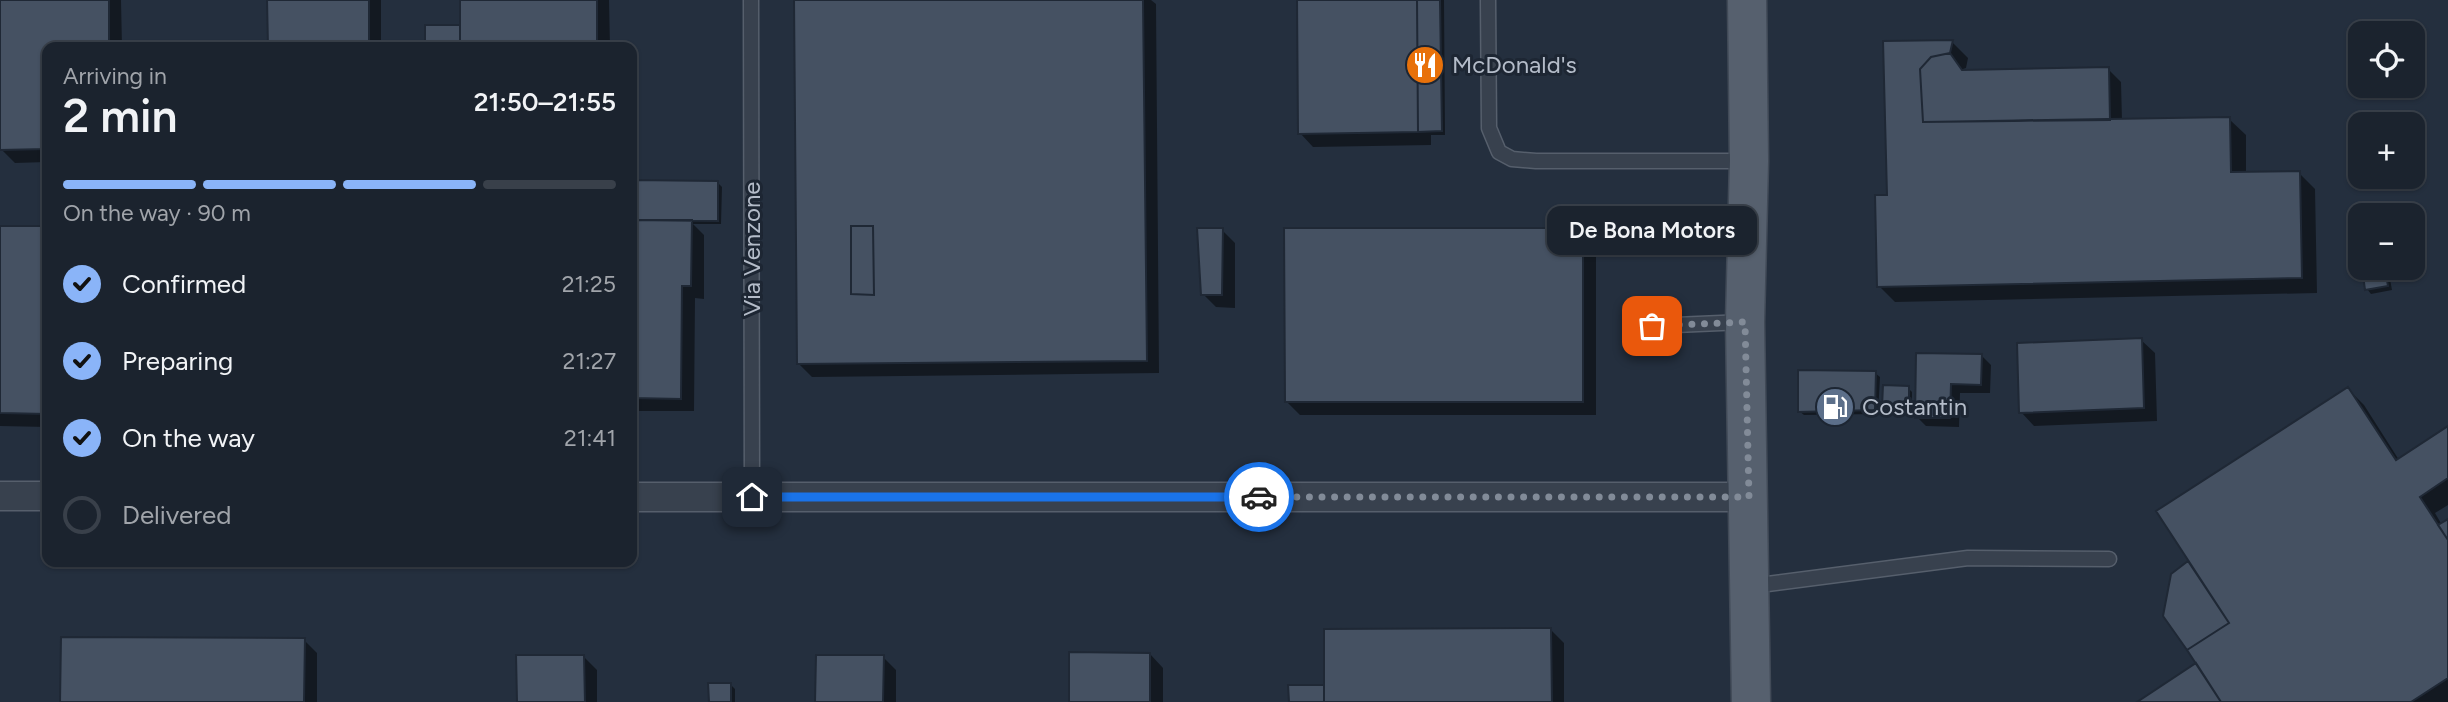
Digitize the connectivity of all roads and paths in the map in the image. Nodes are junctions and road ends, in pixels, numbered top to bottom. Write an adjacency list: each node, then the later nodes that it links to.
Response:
1 (751, 0): 10 (lane, Via Venzone)
2 (1488, 0): 4 (lane)
3 (1747, 0): 4 (main road)
4 (1749, 161): 5 (main road)
5 (1745, 322): 6 (lane); 11 (main road)
6 (1652, 326)
7 (0, 496): 8 (street)
8 (42, 496)
9 (637, 497): 10 (street)
10 (752, 497): 11 (street)
11 (1749, 497): 13 (main road)
12 (2109, 559): 13 (lane)
13 (1751, 586): 14 (main road)
14 (1751, 702)

